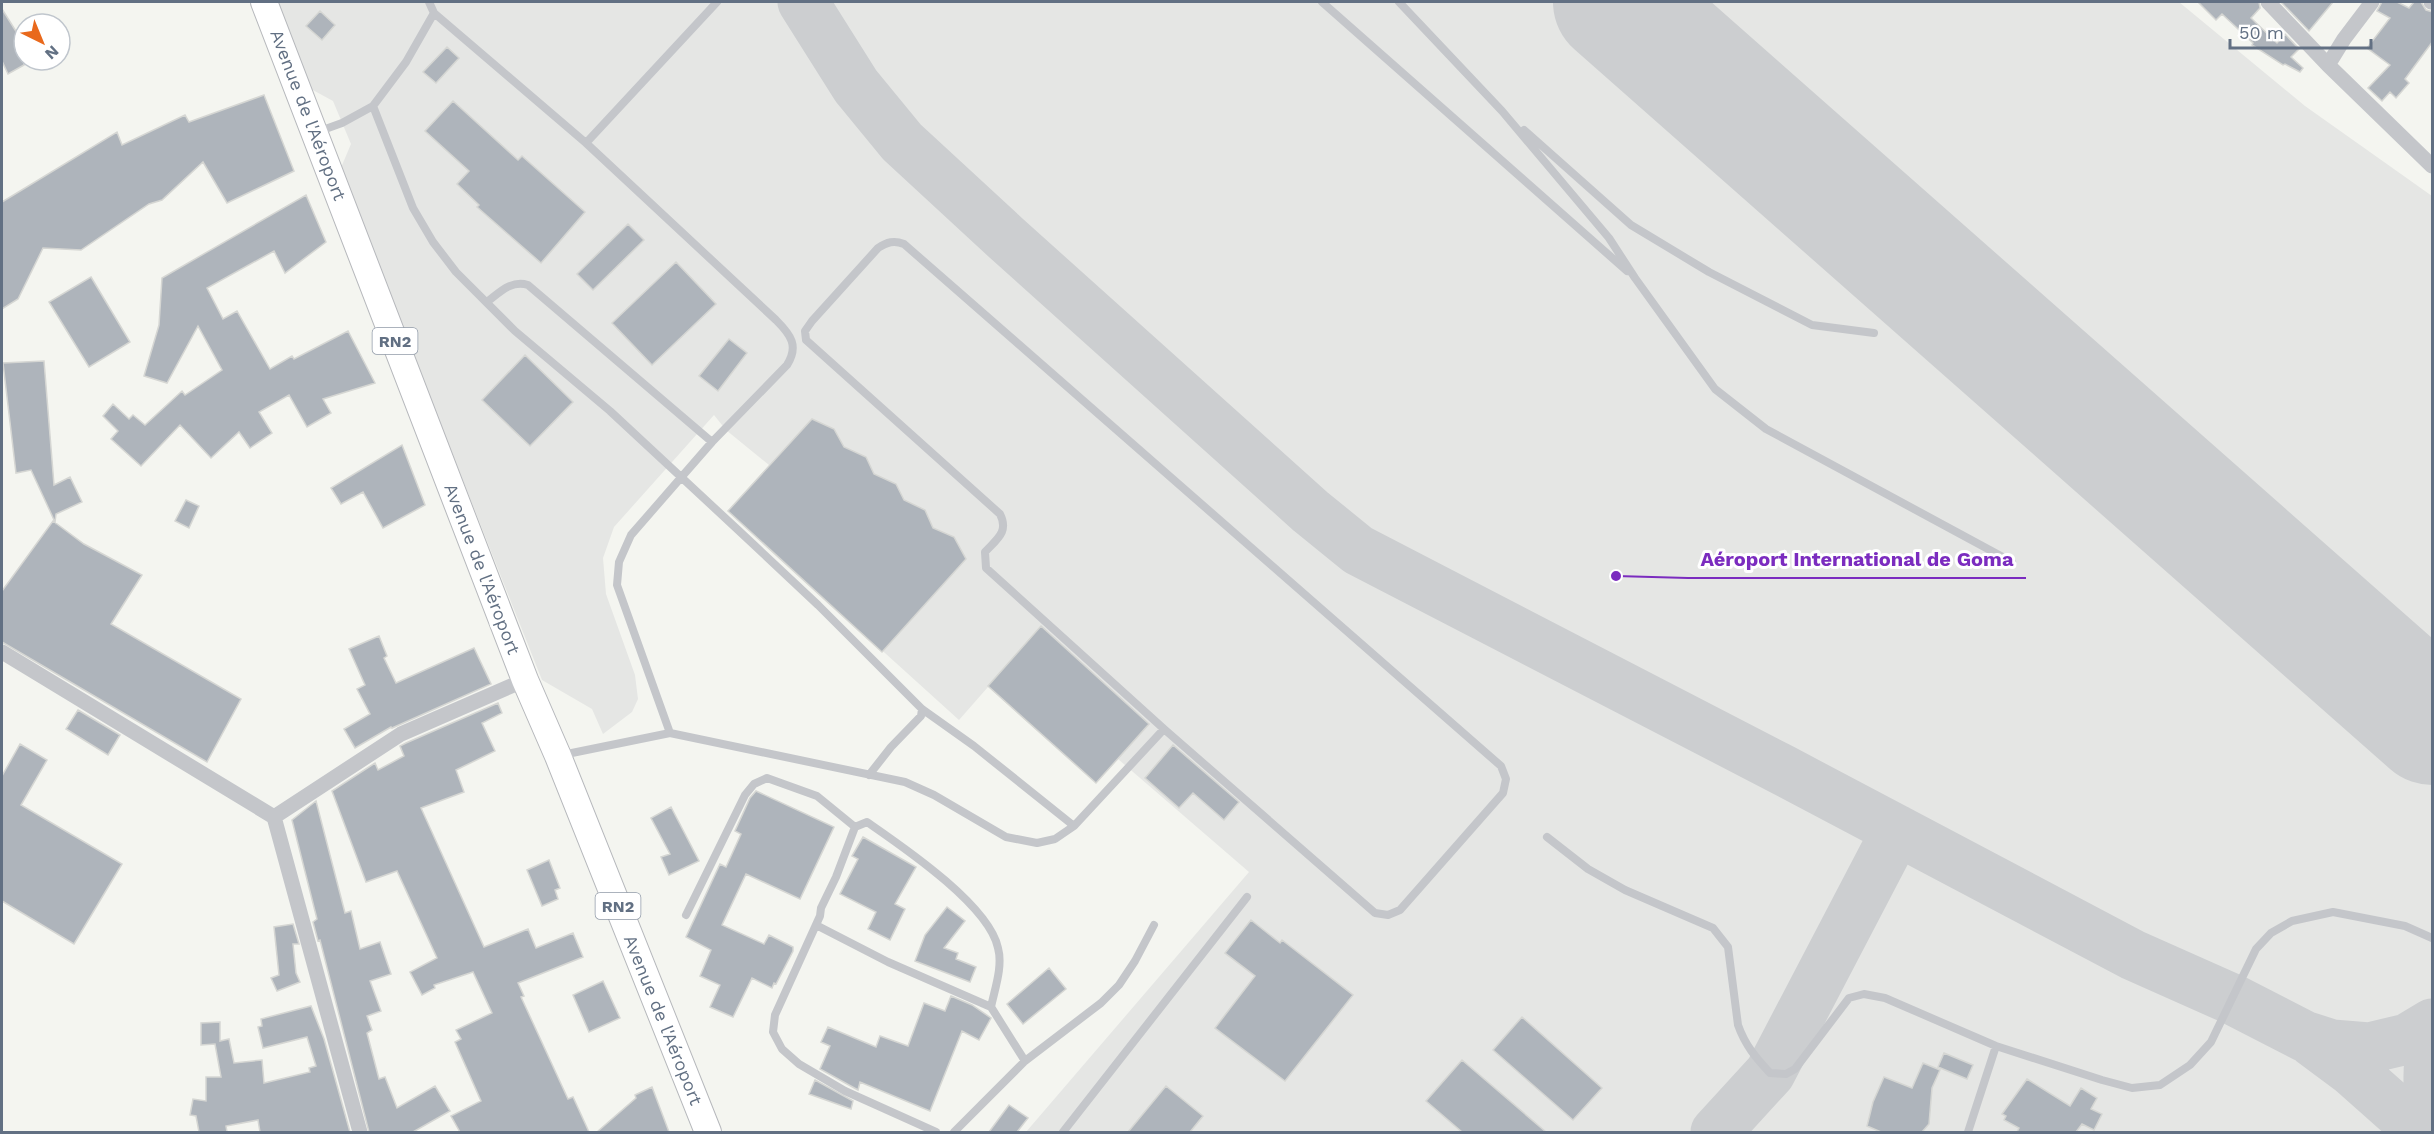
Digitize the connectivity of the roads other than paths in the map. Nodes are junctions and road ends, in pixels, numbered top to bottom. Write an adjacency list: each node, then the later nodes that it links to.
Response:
1 (264, 2): 12 (highway, Avenue de l'Aéroport / RN2)
2 (429, 2): 8 (lane)
3 (717, 2): 13 (lane)
4 (1322, 2): 15 (lane)
5 (1399, 2): 11 (lane)
6 (2268, 2): 9 (street)
7 (2372, 2): 9 (street)
8 (434, 13): 10 (lane); 13 (lane)
9 (2328, 65): 14 (street)
10 (373, 106): 12 (lane); 16 (lane)
11 (1503, 111): 15 (lane); 17 (lane)
12 (315, 133): 22 (highway, Avenue de l'Aéroport / RN2)
13 (586, 143): 18 (lane)
14 (2433, 166)
15 (1635, 278): 20 (lane)
16 (487, 302): 18 (lane); 19 (lane)
17 (1874, 333)
18 (712, 442): 19 (lane)
19 (682, 480): 23 (lane); 25 (lane)
20 (2012, 562)
21 (2, 652): 28 (street)
22 (525, 680): 26 (highway, Avenue de l'Aéroport / RN2); 28 (street)
23 (922, 709): 27 (lane); 29 (lane)
24 (1164, 729): 24 (lane); 29 (lane)
25 (670, 733): 26 (lane); 27 (lane)
26 (558, 756): 41 (highway, Avenue de l'Aéroport / RN2)
27 (868, 775): 29 (lane)
28 (274, 817): 40 (street)
29 (1074, 826)
30 (855, 827): 33 (lane); 34 (lane); 37 (lane)
31 (1547, 837): 38 (lane)
32 (1247, 897): 44 (lane)
33 (687, 915)
34 (816, 925): 37 (lane); 42 (lane)
35 (1154, 925): 39 (lane)
36 (2433, 938): 38 (lane)
37 (991, 1007): 39 (lane)
38 (1996, 1046): 45 (lane)
39 (1025, 1061): 43 (lane)
40 (360, 1132)
41 (708, 1132)
42 (936, 1132)
43 (954, 1132)
44 (1062, 1132)
45 (1968, 1132)

